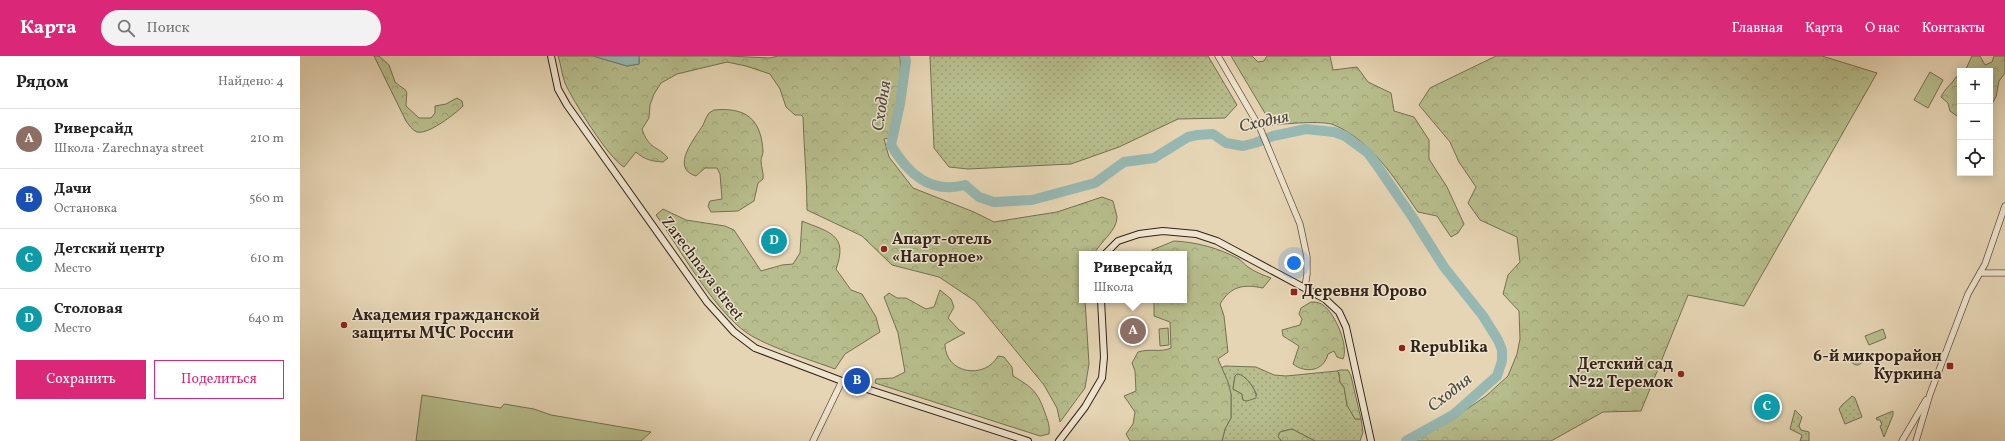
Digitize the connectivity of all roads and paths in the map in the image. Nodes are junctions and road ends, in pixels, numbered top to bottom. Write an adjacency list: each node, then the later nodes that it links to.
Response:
1 (551, 56): 9 (main road, Zarechnaya street)
2 (1218, 56): 7 (street)
3 (2005, 206): 5 (street)
4 (1108, 251): 7 (main road)
5 (1980, 273): 6 (street); 10 (street)
6 (2005, 273)
7 (1305, 287): 11 (main road)
8 (1101, 303): 14 (main road)
9 (842, 381): 12 (street); 13 (main road, Zarechnaya street)
10 (1930, 394): 15 (street); 16 (street)
11 (1371, 440)
12 (813, 441)
13 (1028, 441)
14 (1059, 441)
15 (1902, 441)
16 (1916, 441)

